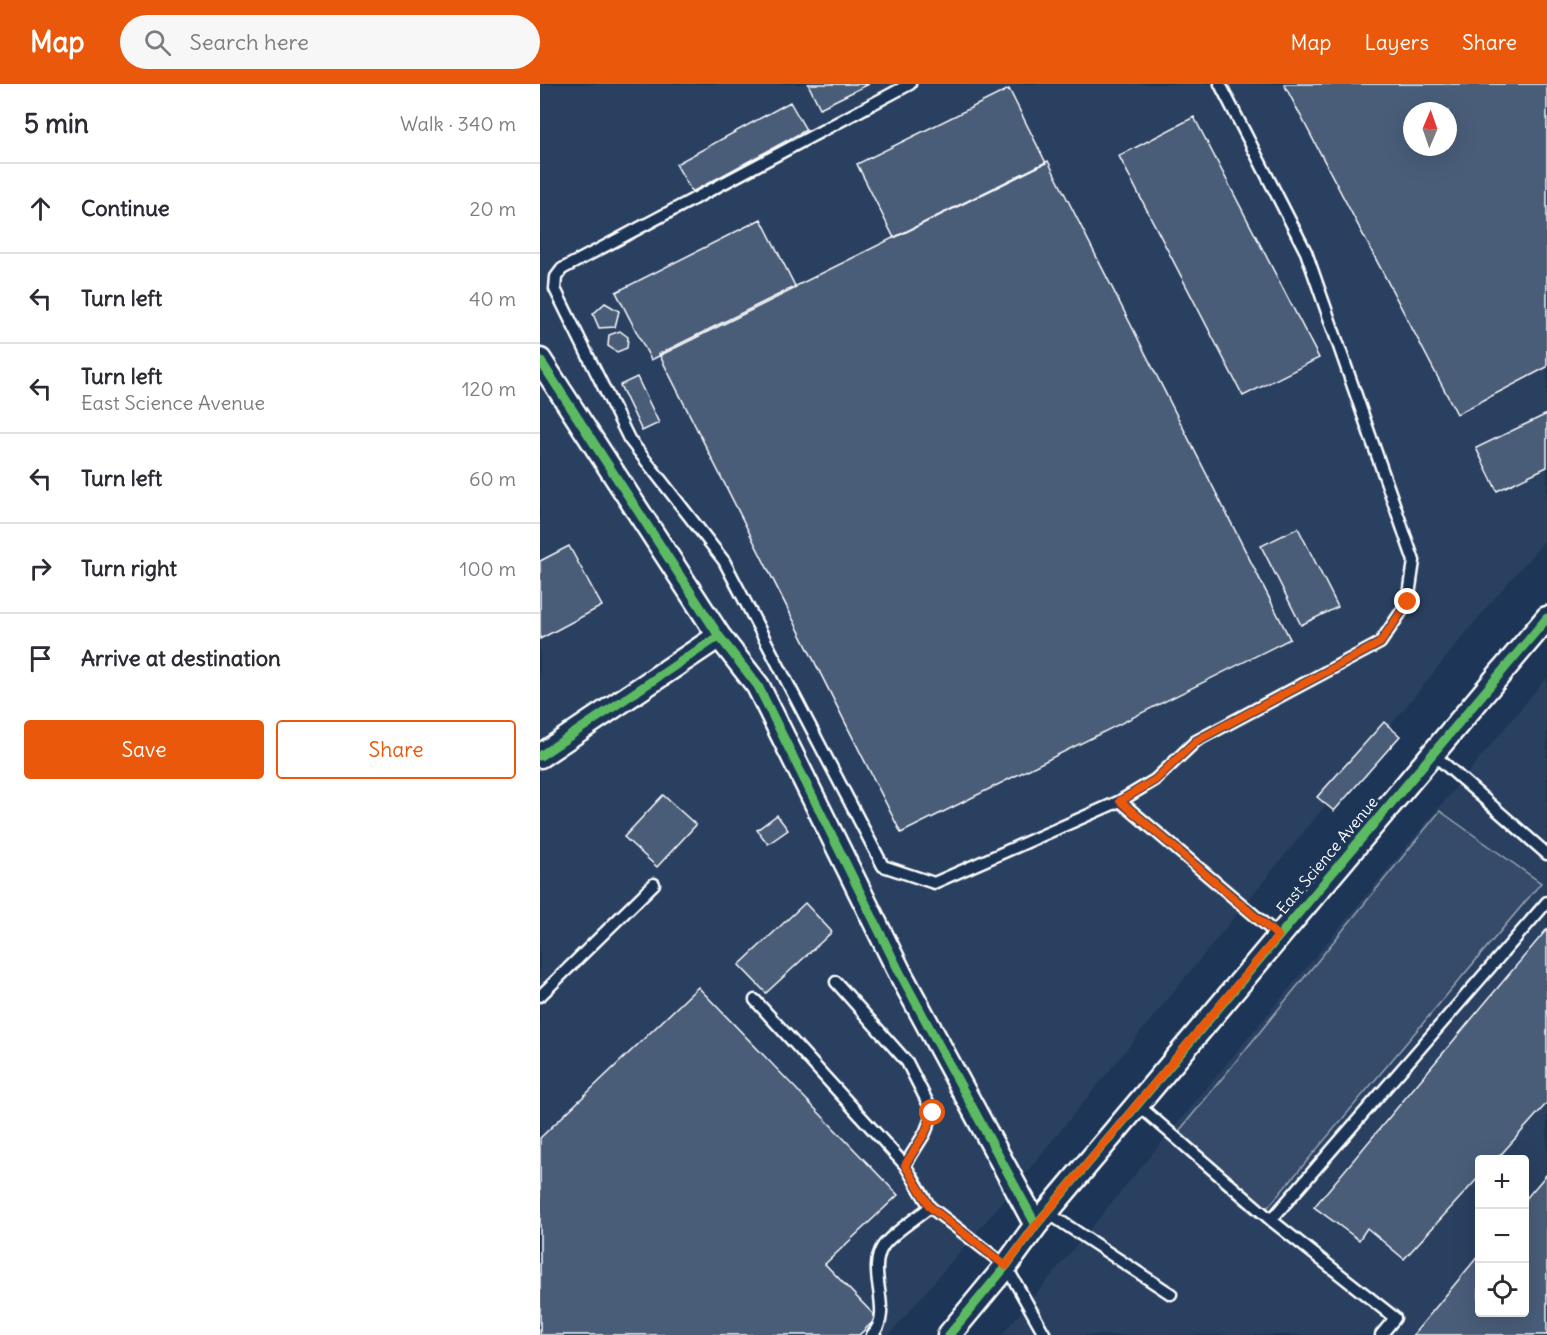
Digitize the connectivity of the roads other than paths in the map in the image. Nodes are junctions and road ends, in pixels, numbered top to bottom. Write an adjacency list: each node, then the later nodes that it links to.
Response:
1 (910, 84): 8 (lane)
2 (1220, 84): 8 (lane)
3 (540, 360): 5 (street)
4 (1547, 618): 6 (street, East Science Avenue)
5 (718, 636): 7 (street); 19 (street)
6 (1432, 753): 9 (lane); 12 (street, East Science Avenue)
7 (540, 756)
8 (1120, 801): 12 (lane)
9 (1547, 854)
10 (654, 884): 14 (lane)
11 (1547, 902): 20 (lane)
12 (1278, 936): 16 (street, East Science Avenue)
13 (836, 982): 17 (lane)
14 (540, 996)
15 (755, 1000): 17 (lane)
16 (1138, 1105): 19 (street, East Science Avenue); 20 (lane)
17 (905, 1165): 18 (lane)
18 (930, 1207): 21 (lane); 23 (lane)
19 (1042, 1219): 21 (street, East Science Avenue); 22 (lane)
20 (1271, 1220): 26 (lane)
21 (1006, 1266): 24 (street, East Science Avenue); 25 (lane)
22 (1171, 1294)
23 (872, 1335)
24 (949, 1335)
25 (1045, 1335)
26 (1381, 1335)

